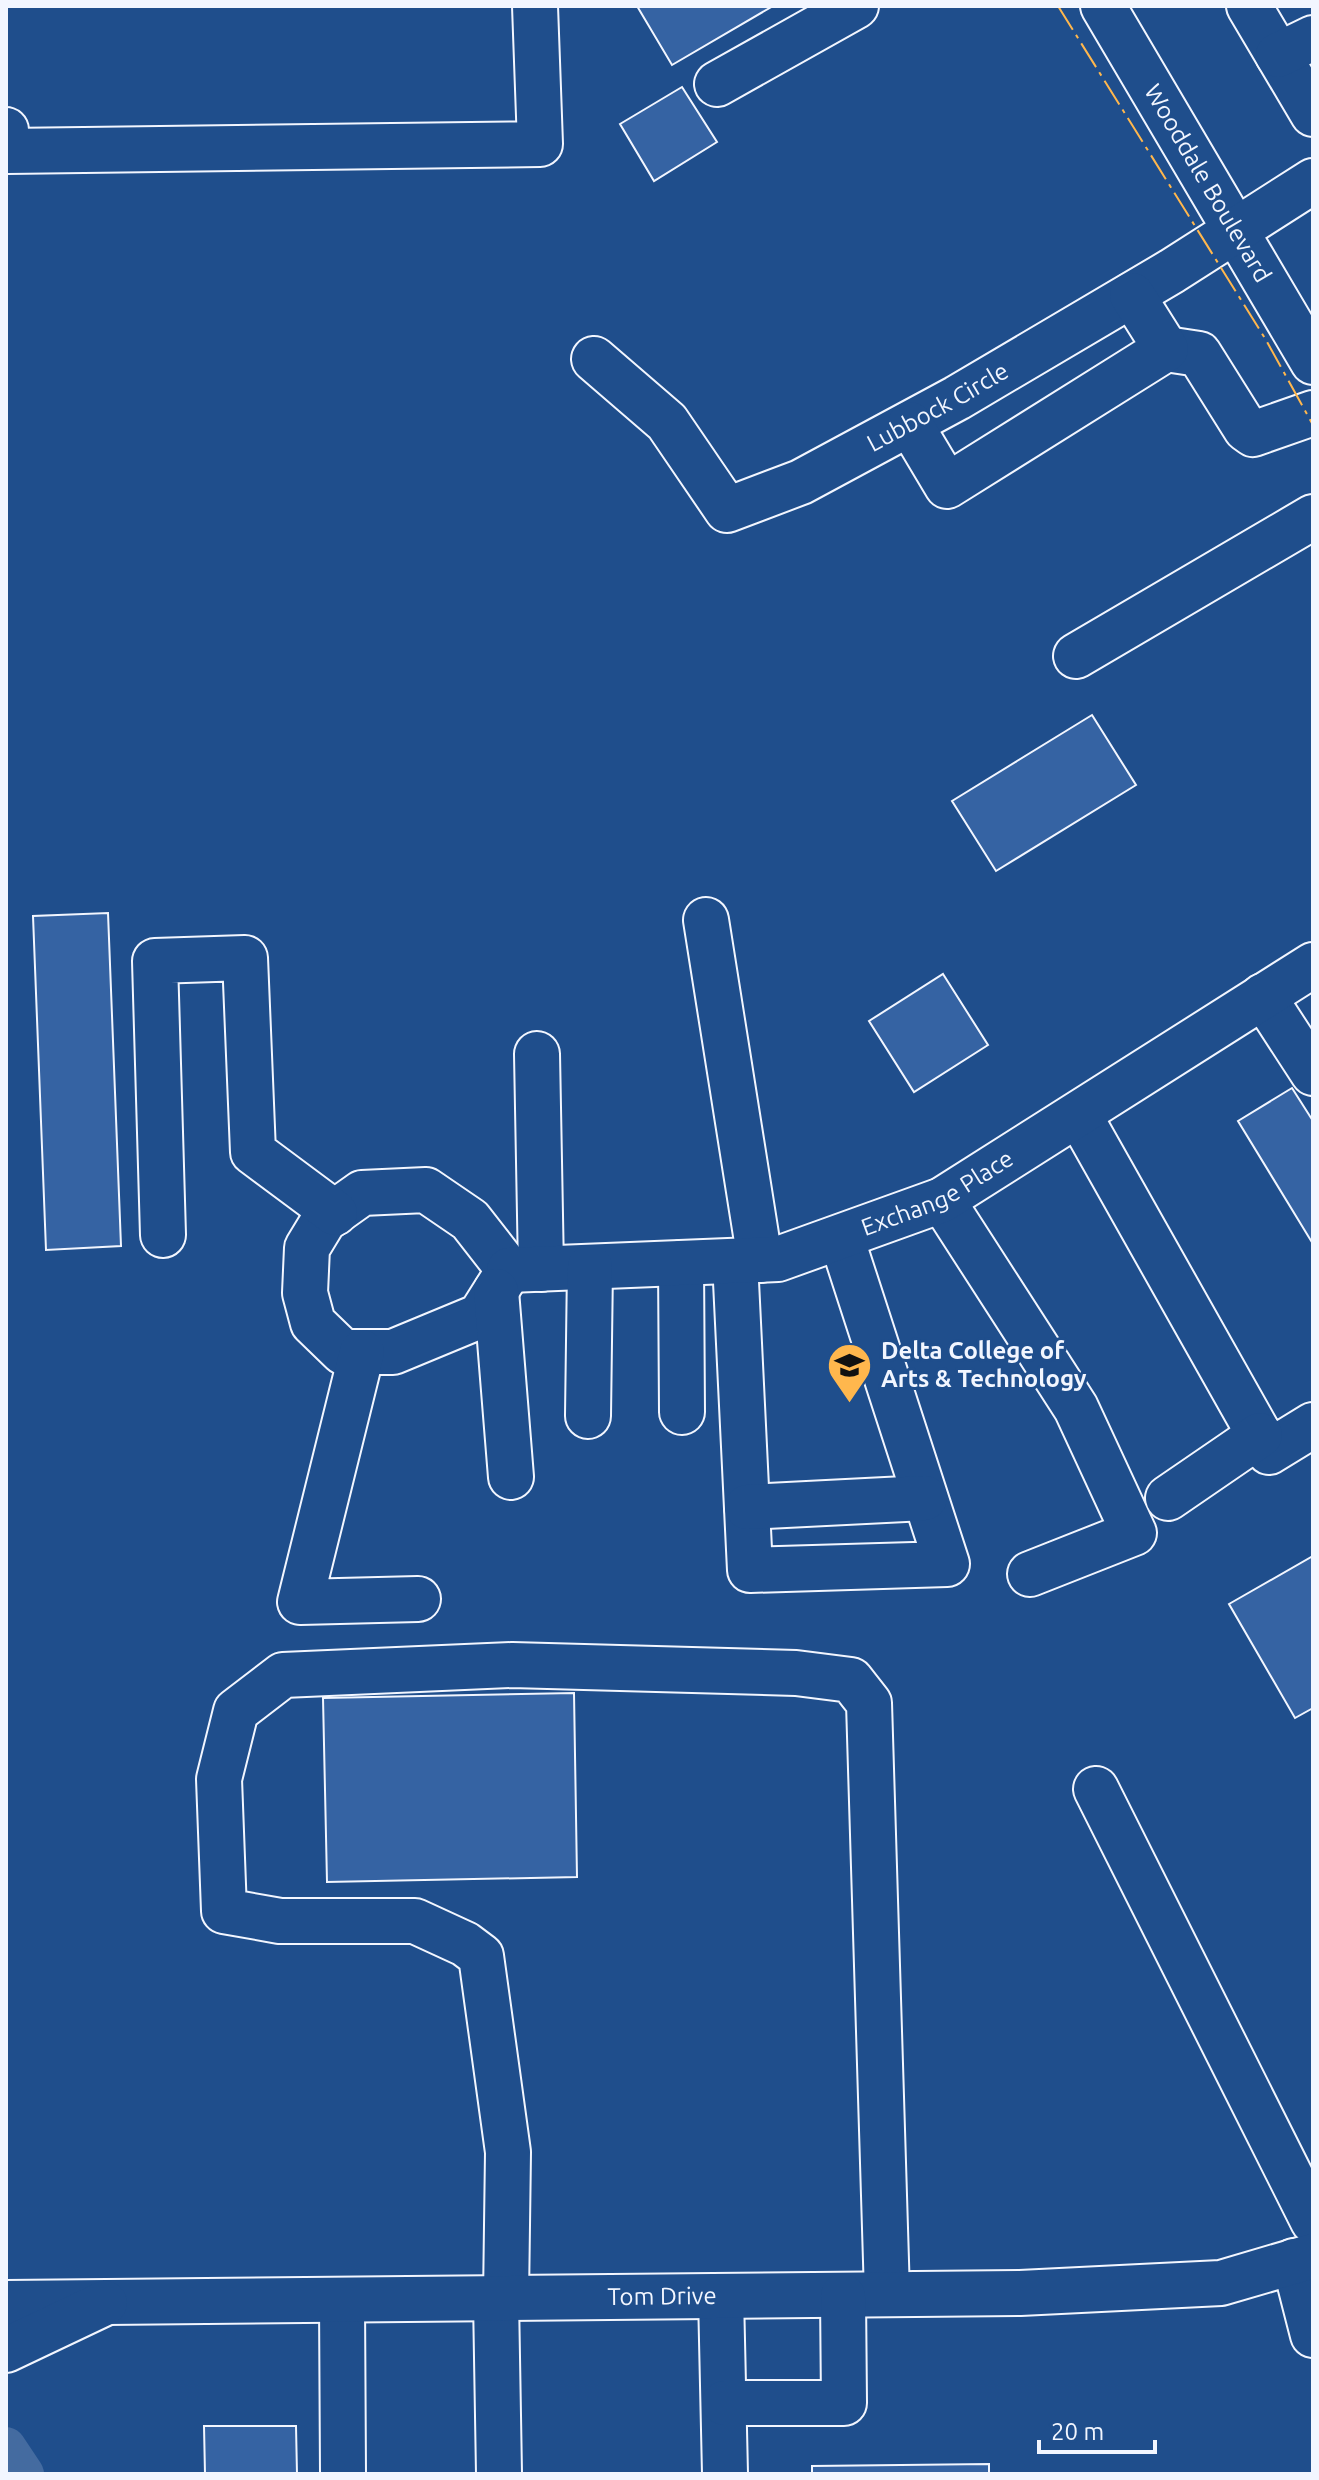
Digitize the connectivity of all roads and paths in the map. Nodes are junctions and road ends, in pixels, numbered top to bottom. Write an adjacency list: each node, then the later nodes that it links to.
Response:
1 (535, 6): 8 (street)
2 (856, 6): 6 (street)
3 (1103, 6): 10 (street, Wooddale Boulevard)
4 (1249, 6): 5 (street)
5 (1296, 47): 7 (street)
6 (717, 84)
7 (1313, 114)
8 (6, 130)
9 (1313, 181): 10 (street, Lubbock Circle)
10 (1236, 230): 11 (street, Lubbock Circle); 14 (street, Wooddale Boulevard)
11 (1132, 295): 12 (street); 16 (street, Lubbock Circle)
12 (1166, 349): 15 (street); 16 (street)
13 (594, 359): 16 (street, Lubbock Circle)
14 (1313, 362)
15 (1313, 413)
16 (910, 424)
17 (1313, 517): 18 (street)
18 (1076, 656)
19 (706, 920): 29 (street)
20 (1313, 965): 21 (street, Exchange Place)
21 (1263, 996): 23 (street); 24 (street, Exchange Place)
22 (537, 1054): 32 (street)
23 (1313, 1073)
24 (1079, 1115): 25 (street, Exchange Place); 37 (street)
25 (942, 1200): 28 (street, Exchange Place); 42 (street)
26 (335, 1213): 27 (street); 32 (street); 33 (street)
27 (163, 1235)
28 (841, 1237): 29 (street, Exchange Place); 39 (street)
29 (748, 1260): 30 (street, Exchange Place); 41 (street)
30 (681, 1263): 31 (street, Exchange Place); 34 (street)
31 (590, 1267): 32 (street, Exchange Place); 35 (street)
32 (515, 1277): 33 (street); 38 (street)
33 (362, 1352): 43 (street)
34 (682, 1412)
35 (588, 1416)
36 (1313, 1425): 37 (street)
37 (1260, 1435): 40 (street)
38 (511, 1477)
39 (925, 1498): 41 (street); 41 (street)
40 (1168, 1498)
41 (747, 1507)
42 (1030, 1574)
43 (418, 1599)
44 (1096, 1789): 45 (street)
45 (1313, 2221)
46 (1304, 2259): 47 (street, Tom Drive); 54 (street)
47 (887, 2294): 49 (street, Tom Drive); 50 (street)
48 (721, 2296): 49 (street, Tom Drive); 50 (street, Tom Drive); 56 (street)
49 (843, 2296): 56 (street)
50 (501, 2299): 51 (street, Tom Drive); 58 (street)
51 (342, 2301): 53 (street, Tom Drive); 57 (street)
52 (6, 2303): 53 (street, Tom Drive)
53 (105, 2303): 55 (street)
54 (1313, 2335)
55 (6, 2350)
56 (724, 2403): 59 (street)
57 (343, 2474)
58 (499, 2474)
59 (725, 2474)

